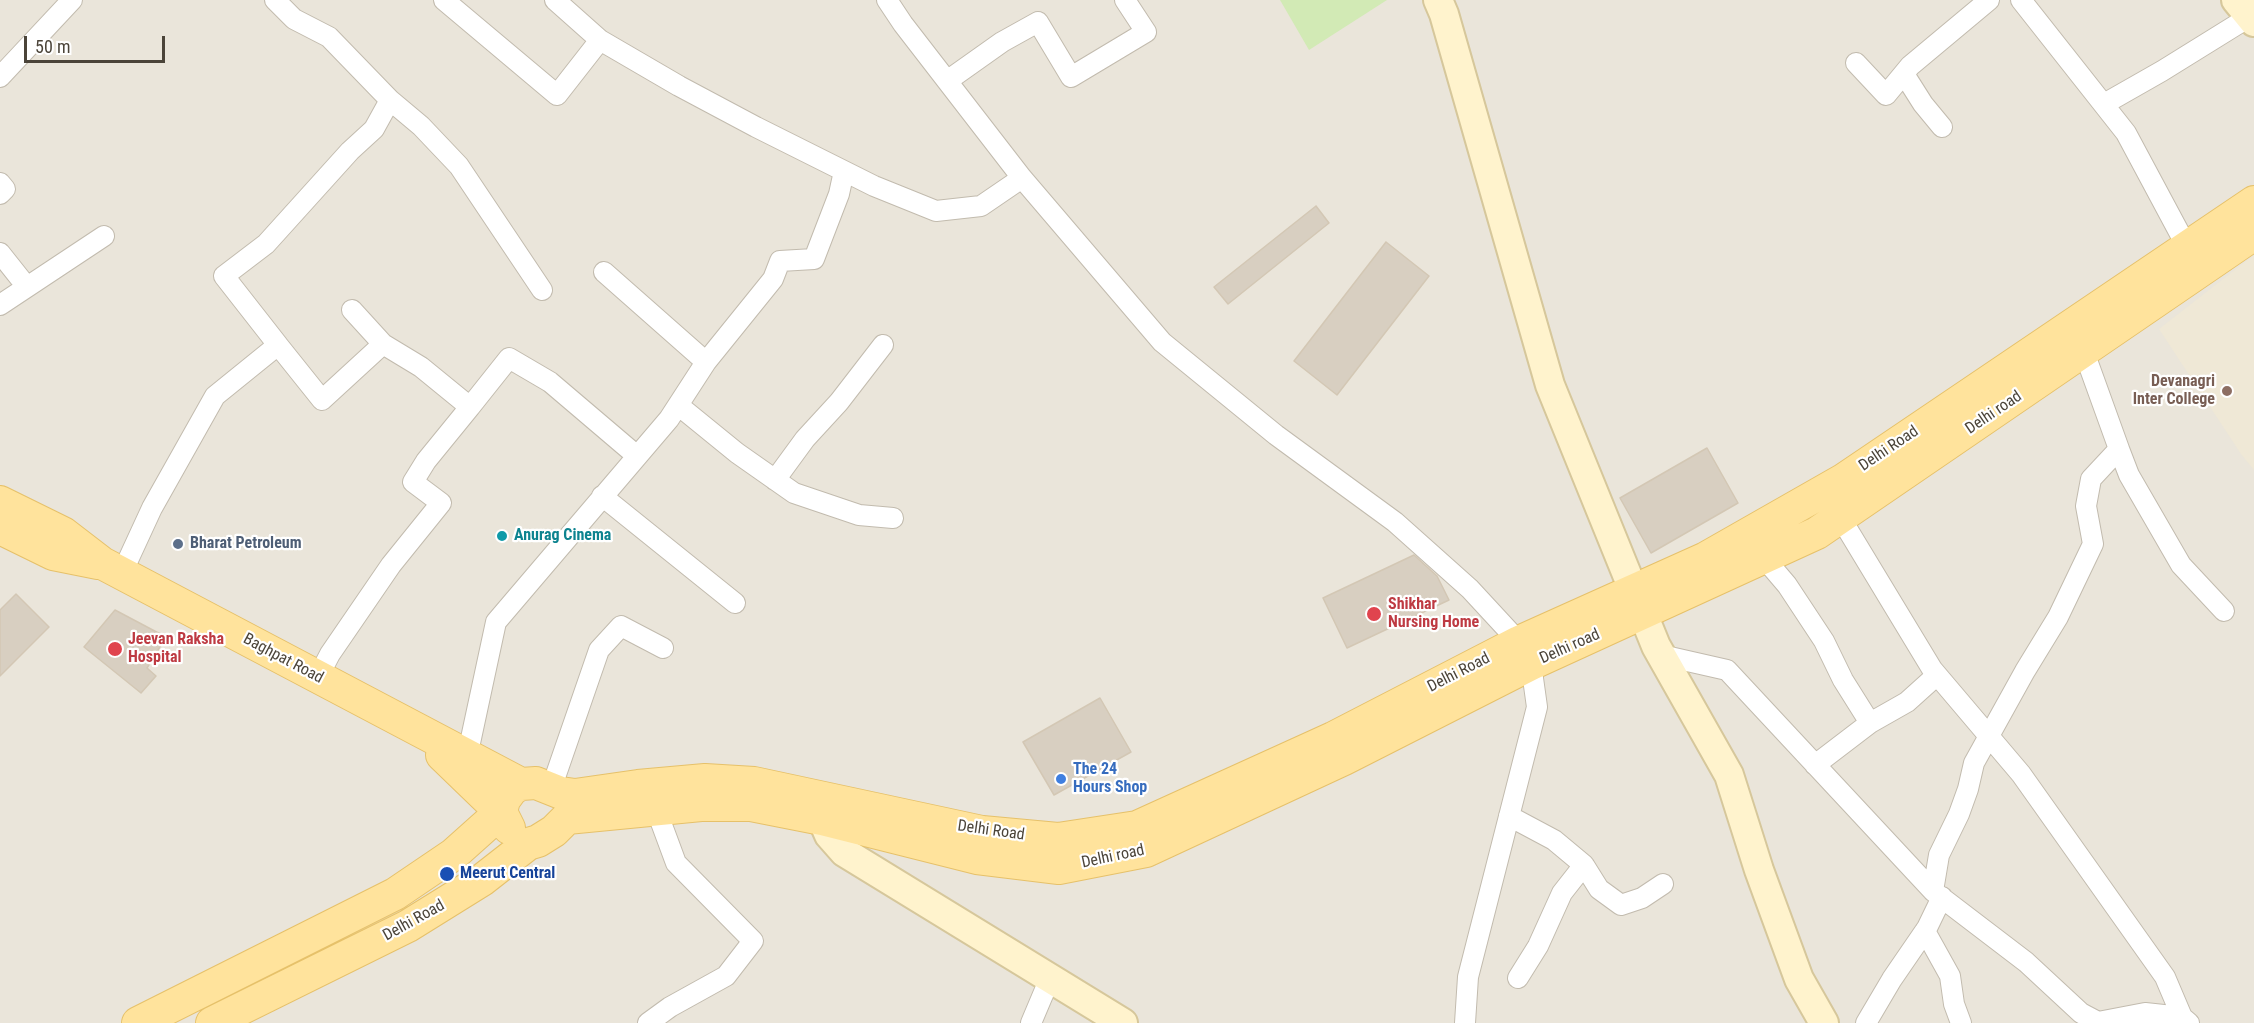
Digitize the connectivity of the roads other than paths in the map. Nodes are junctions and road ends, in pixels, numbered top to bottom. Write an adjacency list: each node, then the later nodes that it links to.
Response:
1 (72, 0): 14 (street)
2 (275, 0): 16 (street)
3 (444, 0): 11 (street)
4 (555, 0): 11 (street)
5 (887, 0): 15 (street)
6 (1125, 0): 15 (street)
7 (1438, 0): 50 (street)
8 (1989, 0): 13 (street)
9 (2021, 0): 17 (street)
10 (2246, 13): 17 (street)
11 (600, 40): 19 (street)
12 (1856, 63): 13 (street)
13 (1904, 74): 18 (street)
14 (0, 77)
15 (947, 81): 20 (street)
16 (390, 100): 30 (street); 34 (street)
17 (2104, 104): 26 (street)
18 (1942, 127)
19 (844, 171): 20 (street); 37 (street)
20 (1022, 178): 54 (street)
21 (0, 183): 22 (street)
22 (0, 194)
23 (2254, 202): 26 (main road, Delhi Road)
24 (2254, 234): 36 (main road, Delhi road)
25 (104, 236): 29 (street)
26 (2187, 247): 50 (main road, Delhi Road)
27 (0, 252): 29 (street)
28 (604, 272): 37 (street)
29 (27, 287): 31 (street)
30 (543, 290)
31 (0, 305)
32 (352, 310): 33 (street)
33 (383, 344): 34 (street); 39 (street)
34 (278, 345): 49 (street)
35 (884, 345): 42 (street)
36 (2084, 352): 40 (street); 45 (main road, Delhi road)
37 (706, 362): 38 (street)
38 (678, 405): 41 (street); 42 (street)
39 (470, 407): 41 (street); 57 (street)
40 (2119, 449): 52 (street); 60 (street)
41 (637, 456): 43 (street)
42 (775, 480): 46 (street)
43 (602, 496): 51 (street); 61 (street)
44 (0, 502): 49 (main road, Baghpat Road)
45 (1840, 517): 48 (main road, Delhi road); 56 (street)
46 (893, 518)
47 (0, 528): 49 (main road)
48 (1764, 558): 50 (main road, Delhi road); 58 (street)
49 (112, 568): 57 (main road, Baghpat Road)
50 (1638, 602): 54 (main road, Delhi Road); 55 (street)
51 (735, 603)
52 (2224, 611)
53 (663, 648): 63 (street)
54 (1525, 653): 67 (street); 68 (main road, Delhi Road)
55 (1661, 655): 62 (street); 84 (street)
56 (1938, 675): 58 (street); 60 (street)
57 (318, 677): 59 (main road, Baghpat Road)
58 (1870, 723): 62 (street)
59 (418, 731): 61 (main road, Baghpat Road); 66 (main road)
60 (1989, 736): 73 (street); 77 (street)
61 (467, 757): 63 (main road, Baghpat Road)
62 (1815, 765): 73 (street)
63 (549, 789): 65 (main road, Delhi Road); 66 (main road, Delhi Road)
64 (656, 809): 65 (main road, Delhi Road); 69 (main road, Delhi Road); 80 (street)
65 (824, 809): 68 (main road, Delhi Road); 71 (street)
66 (501, 813): 69 (main road); 78 (main road, Delhi Road)
67 (1509, 816): 70 (street); 83 (street)
68 (870, 820): 71 (street)
69 (528, 844): 79 (main road, Delhi Road)
70 (1584, 865): 72 (street); 76 (street)
71 (874, 871): 75 (street)
72 (1663, 884)
73 (1938, 894): 74 (street); 77 (street)
74 (1925, 931): 85 (street); 86 (street)
75 (1050, 978): 81 (street); 82 (street)
76 (1518, 978)
77 (2186, 1020)
78 (138, 1023)
79 (212, 1023)
80 (648, 1023)
81 (1031, 1023)
82 (1123, 1023)
83 (1465, 1023)
84 (1824, 1023)
85 (1866, 1023)
86 (1961, 1023)

